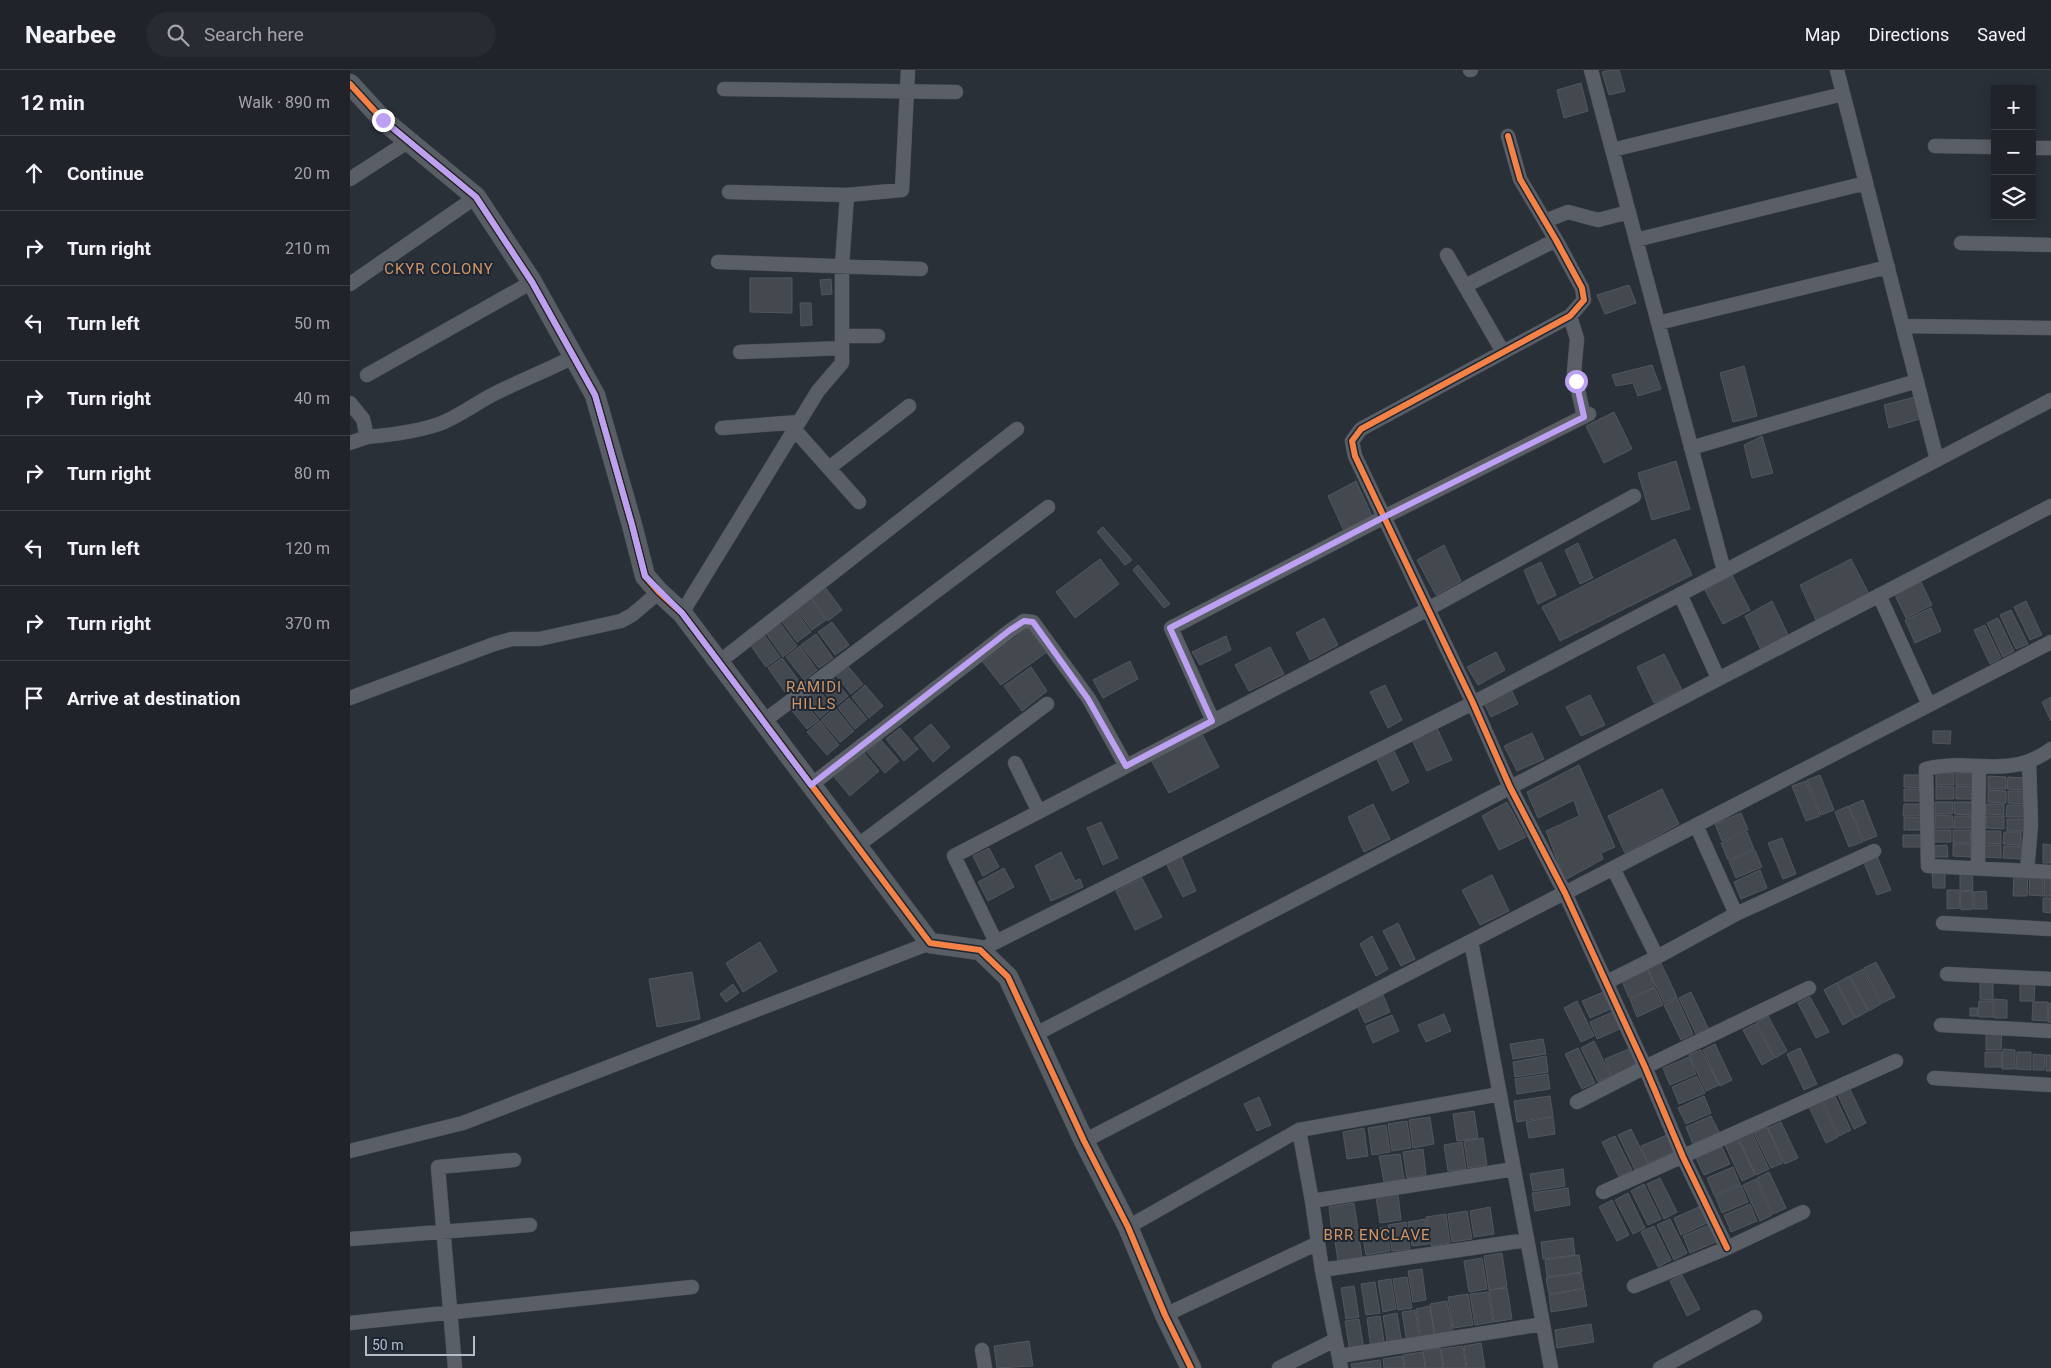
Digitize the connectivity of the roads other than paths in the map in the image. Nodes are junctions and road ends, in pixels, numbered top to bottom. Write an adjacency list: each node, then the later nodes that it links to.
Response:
1 (908, 70): 6 (street)
2 (1591, 70): 15 (street)
3 (1837, 70): 8 (street)
4 (350, 84): 10 (street)
5 (724, 89): 6 (street)
6 (907, 91): 7 (street); 19 (street)
7 (956, 92)
8 (1843, 94): 15 (street); 17 (street)
9 (1508, 136): 22 (street)
10 (409, 142): 16 (street); 20 (street)
11 (1935, 146): 12 (street)
12 (1991, 147)
13 (2036, 148): 14 (street)
14 (2051, 148)
15 (1612, 150): 21 (street)
16 (350, 179)
17 (1866, 183): 24 (street); 30 (street)
18 (729, 192): 19 (street)
19 (847, 195): 29 (street)
20 (476, 197): 32 (street); 33 (street)
21 (1629, 212): 22 (street); 24 (street)
22 (1545, 221): 23 (street)
23 (1556, 240): 34 (street); 35 (street)
24 (1636, 240): 36 (street)
25 (1961, 243): 26 (street)
26 (2051, 246)
27 (1447, 255): 34 (street)
28 (718, 262): 29 (street)
29 (842, 266): 31 (street); 40 (street)
30 (1888, 267): 36 (street); 37 (street)
31 (921, 269)
32 (532, 282): 43 (street); 44 (street)
33 (350, 284)
34 (1465, 286): 42 (street)
35 (1570, 316): 42 (street); 61 (street)
36 (1658, 323): 54 (street)
37 (1903, 326): 38 (street); 45 (street)
38 (2051, 328)
39 (878, 336): 40 (street)
40 (842, 342): 41 (street); 49 (street)
41 (740, 352)
42 (1503, 352): 61 (street)
43 (573, 357): 52 (street); 63 (street)
44 (367, 375)
45 (1917, 382): 54 (street); 55 (street)
46 (2051, 400): 55 (street)
47 (350, 403): 52 (street)
48 (909, 406): 56 (street)
49 (797, 426): 50 (street); 56 (street); 67 (street)
50 (722, 428)
51 (1017, 428): 69 (street)
52 (367, 437): 53 (street)
53 (350, 444)
54 (1691, 448): 62 (street)
55 (1937, 460): 62 (street)
56 (829, 468): 58 (street)
57 (1634, 496): 66 (street)
58 (859, 502)
59 (2051, 506): 65 (street)
60 (1048, 507): 76 (street)
61 (1384, 517): 66 (street); 75 (street)
62 (1724, 571): 64 (street)
63 (659, 592): 67 (street); 71 (street)
64 (1680, 594): 70 (street); 72 (street)
65 (1879, 595): 70 (street); 74 (street)
66 (1428, 609): 72 (street); 75 (street)
67 (682, 613): 69 (street)
68 (2051, 642): 74 (street)
69 (719, 662): 76 (street)
70 (1718, 678): 83 (street)
71 (350, 698)
72 (1473, 703): 83 (street); 98 (street)
73 (1047, 704): 86 (street)
74 (1929, 705): 85 (street)
75 (1212, 721): 80 (street)
76 (764, 722): 82 (street)
77 (2051, 749): 78 (street)
78 (2028, 761): 81 (street); 90 (street)
79 (1015, 763): 84 (street)
80 (1126, 766): 82 (street); 84 (street)
81 (1979, 767): 89 (street); 89 (street)
82 (811, 785): 86 (street)
83 (1510, 787): 92 (street); 106 (street)
84 (1039, 812): 98 (street)
85 (1696, 825): 88 (street); 93 (street)
86 (857, 846): 97 (street)
87 (1874, 851): 93 (street)
88 (1613, 868): 92 (street); 99 (street)
89 (1978, 868): 90 (street)
90 (2027, 871): 91 (street)
91 (2051, 872)
92 (1565, 893): 96 (street); 102 (street)
93 (1736, 914): 99 (street)
94 (1943, 923): 95 (street)
95 (2051, 929)
96 (1471, 941): 111 (street); 114 (street)
97 (930, 943): 98 (street); 115 (street)
98 (988, 946): 106 (street)
99 (1657, 957): 102 (street)
100 (1947, 974): 101 (street)
101 (2051, 979)
102 (1607, 982): 108 (street)
103 (1808, 988): 108 (street)
104 (1941, 1025): 105 (street)
105 (2051, 1031)
106 (1034, 1035): 114 (street)
107 (1896, 1061): 116 (street)
108 (1645, 1067): 112 (street); 116 (street)
109 (1934, 1078): 110 (street)
110 (2051, 1085)
111 (1500, 1094): 113 (street); 118 (street)
112 (1577, 1102)
113 (1299, 1130): 120 (street); 123 (street)
114 (1084, 1141): 123 (street)
115 (350, 1151)
116 (1683, 1157): 119 (street); 128 (street)
117 (514, 1160): 124 (street)
118 (1514, 1169): 120 (street); 126 (street)
119 (1603, 1192)
120 (1312, 1201): 127 (street)
121 (1804, 1212): 128 (street)
122 (530, 1225): 124 (street)
123 (1128, 1227): 133 (street)
124 (443, 1232): 125 (street); 132 (street)
125 (350, 1239)
126 (1527, 1240): 129 (street); 136 (street)
127 (1318, 1243): 129 (street); 133 (street)
128 (1727, 1248): 130 (street)
129 (1322, 1270): 137 (street)
130 (1634, 1286)
131 (692, 1287): 132 (street)
132 (450, 1312): 135 (street); 140 (street)
133 (1165, 1315): 142 (street)
134 (1755, 1317): 145 (street)
135 (350, 1323)
136 (1542, 1324): 139 (street); 144 (street)
137 (1335, 1340): 139 (street); 143 (street)
138 (982, 1350): 141 (street)
139 (1340, 1362)
140 (455, 1368)
141 (984, 1368)
142 (1191, 1368)
143 (1279, 1368)
144 (1551, 1368)
145 (1660, 1368)

